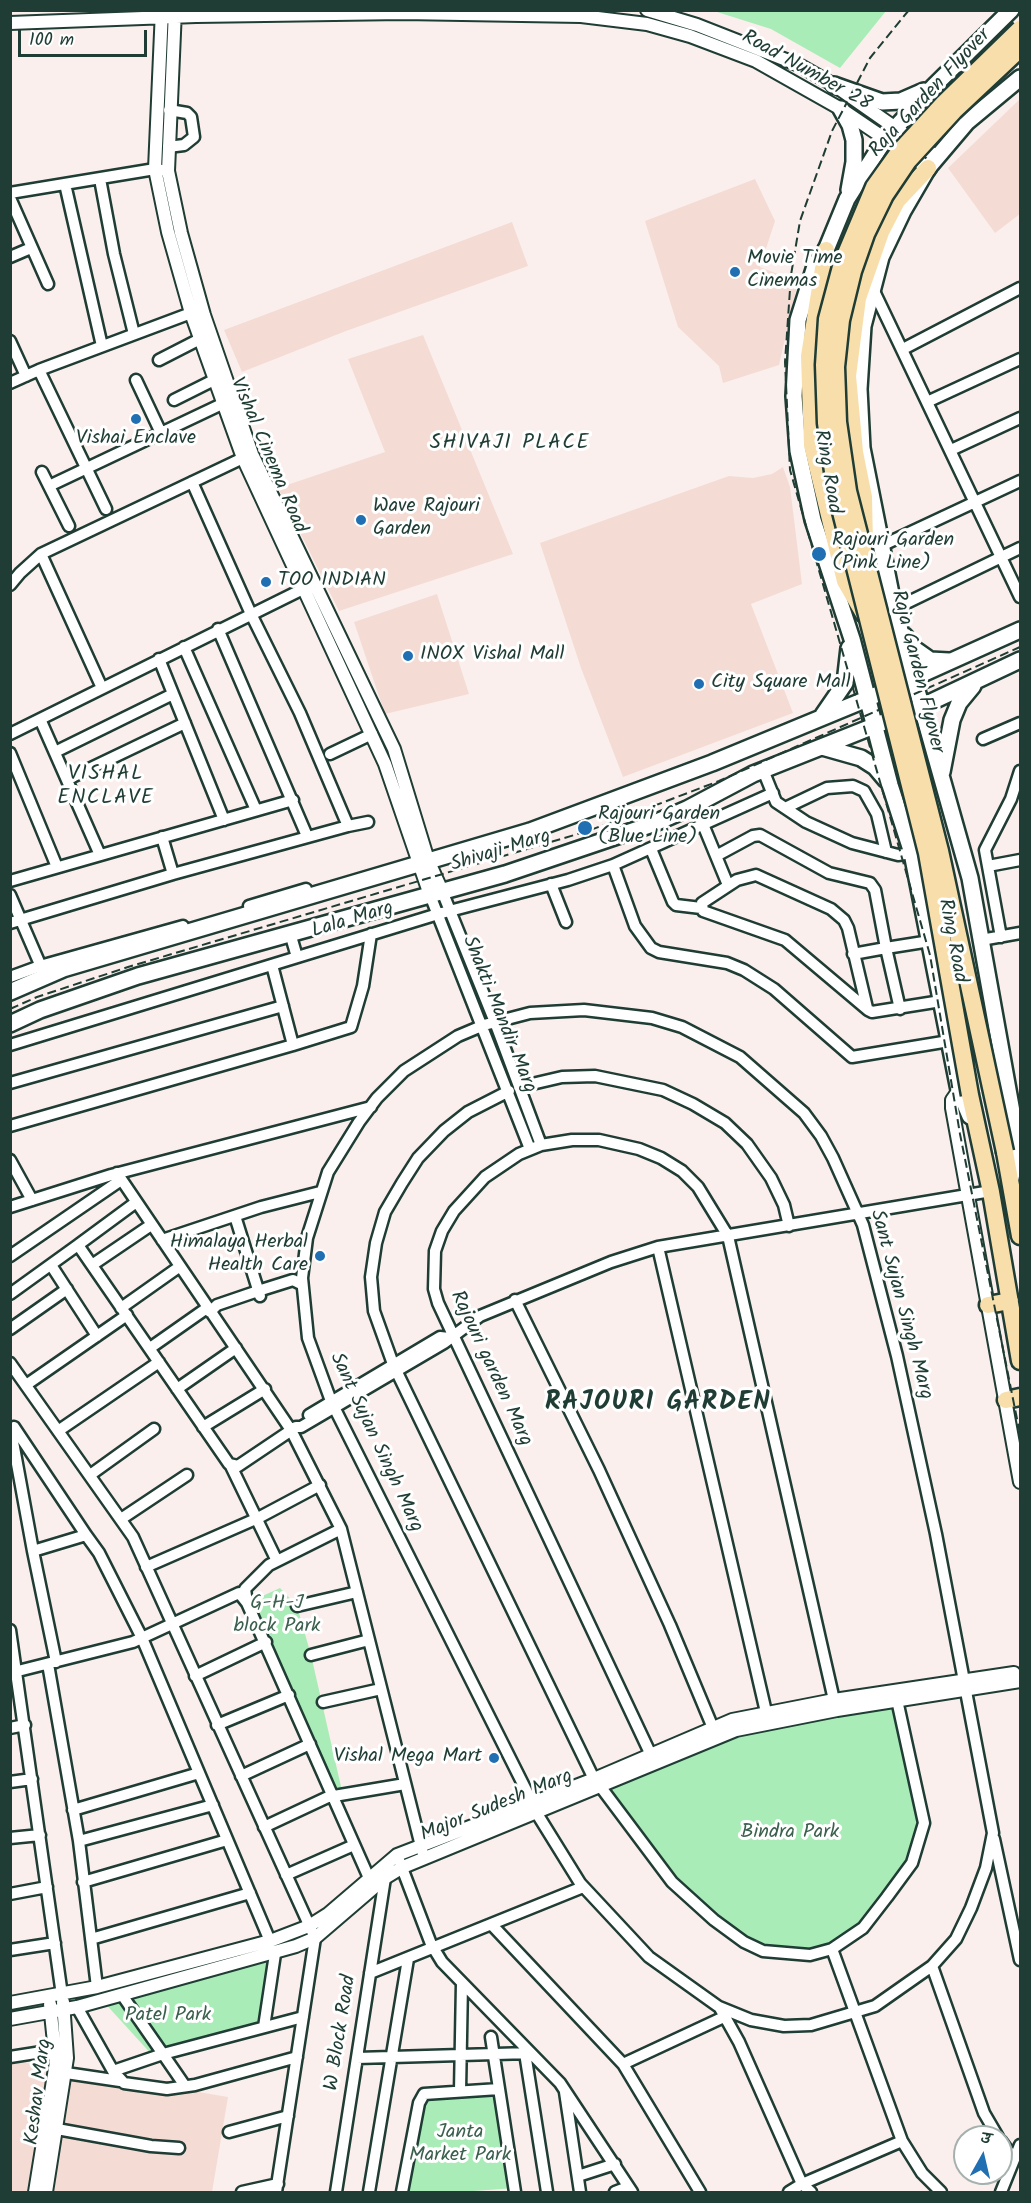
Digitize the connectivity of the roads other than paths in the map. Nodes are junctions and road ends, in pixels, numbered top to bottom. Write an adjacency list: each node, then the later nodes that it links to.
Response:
1 (647, 10): 8 (street)
2 (544, 13): 4 (street, Road Number 28); 9 (street, Road Number 28)
3 (1008, 13): 6 (main road); 12 (main road, Ring Road)
4 (168, 14): 5 (street, Road Number 28); 14 (street, Vishal Cinema Road); 19 (street, Vishal Cinema Road)
5 (10, 23)
6 (1020, 28): 69 (main road, Raja Garden Flyover, bridge)
7 (1020, 49): 62 (main road, Raja Garden Flyover, bridge)
8 (767, 51): 9 (street); 11 (street)
9 (760, 63): 13 (street, Road Number 28)
10 (1020, 78): 18 (main road, Ring Road)
11 (834, 85): 12 (main road); 15 (street)
12 (934, 86): 15 (main road, Ring Road)
13 (841, 109): 16 (street, Road Number 28); 24 (main road)
14 (169, 110): 17 (street, Vishal Cinema Road); 17 (street)
15 (896, 128): 16 (main road, Ring Road); 18 (street)
16 (885, 139): 18 (street, Road Number 28); 24 (main road, Ring Road)
17 (168, 147): 19 (street, Vishal Cinema Road)
18 (932, 162): 29 (main road, Ring Road); 62 (main road, bridge)
19 (162, 170): 20 (street); 31 (street, Vishal Cinema Road); 44 (street, Vishal Cinema Road)
20 (100, 178): 21 (street); 32 (street)
21 (65, 184): 22 (street); 35 (street)
22 (10, 193)
23 (10, 198): 25 (street)
24 (847, 198): 26 (main road, Ring Road)
25 (31, 248): 27 (street); 28 (street)
26 (826, 250): 69 (main road, bridge); 73 (main road, Ring Road)
27 (10, 257)
28 (48, 284)
29 (872, 287): 36 (street); 59 (main road, Ring Road)
30 (1020, 288): 36 (street)
31 (191, 313): 32 (street); 33 (street, Vishal Cinema Road)
32 (134, 334): 35 (street)
33 (200, 339): 38 (street); 42 (street, Vishal Cinema Road)
34 (10, 341): 40 (street)
35 (102, 346): 39 (street)
36 (903, 350): 46 (street)
37 (1020, 359): 46 (street)
38 (159, 360)
39 (39, 370): 40 (street); 51 (street)
40 (27, 376): 43 (street)
41 (136, 380): 48 (street)
42 (214, 380): 44 (street, Vishal Cinema Road); 45 (street)
43 (10, 383)
44 (223, 396): 48 (street); 50 (street, Vishal Cinema Road)
45 (174, 400)
46 (927, 402): 49 (street)
47 (1020, 418): 49 (street)
48 (161, 433): 51 (street)
49 (951, 450): 56 (street)
50 (248, 456): 54 (street); 65 (street, Vishal Cinema Road)
51 (86, 469): 55 (street); 57 (street)
52 (42, 472): 55 (street)
53 (1020, 481): 56 (street)
54 (192, 482): 61 (street); 68 (street)
55 (49, 486): 58 (street)
56 (975, 502): 59 (street); 63 (street)
57 (106, 509)
58 (69, 526)
59 (881, 546): 67 (main road, Ring Road)
60 (1020, 548): 63 (street)
61 (41, 554): 64 (street); 80 (street)
62 (864, 557): 166 (main road, Raja Garden Flyover, bridge)
63 (1002, 557): 66 (street); 67 (street)
64 (10, 585)
65 (308, 586): 68 (street); 83 (street, Vishal Cinema Road); 85 (street, Vishal Cinema Road)
66 (1020, 597)
67 (894, 609): 71 (main road, Ring Road)
68 (251, 614): 70 (street); 112 (street)
69 (869, 622): 162 (main road, Raja Garden Flyover, bridge)
70 (218, 629): 74 (street); 105 (street)
71 (900, 629): 77 (main road); 78 (main road, Ring Road)
72 (1020, 630): 77 (main road, Shivaji Marg)
73 (849, 631): 82 (main road, Ring Road); 87 (main road)
74 (184, 647): 75 (street); 108 (street)
75 (159, 659): 80 (street); 81 (street)
76 (1020, 660): 79 (main road, Shivaji Marg)
77 (952, 661): 78 (main road, Shivaji Marg)
78 (915, 678): 82 (main road, Shivaji Marg); 84 (main road, Ring Road)
79 (976, 681): 84 (main road, Shivaji Marg); 101 (main road)
80 (102, 688): 86 (street)
81 (173, 694): 88 (street); 95 (street)
82 (867, 699): 87 (main road, Shivaji Marg); 90 (main road, Ring Road)
83 (375, 707): 85 (street); 122 (street, Vishal Cinema Road)
84 (921, 708): 90 (main road, Shivaji Marg); 101 (main road, Ring Road)
85 (363, 712): 92 (street, Vishal Cinema Road)
86 (40, 719): 91 (street); 95 (street)
87 (819, 719): 122 (main road, Shivaji Marg)
88 (185, 723): 100 (street); 109 (street)
89 (1020, 723): 93 (street)
90 (875, 726): 94 (main road, Shivaji Marg); 102 (main road, Ring Road)
91 (10, 734)
92 (372, 734): 97 (street); 122 (street, Vishal Cinema Road)
93 (983, 739)
94 (822, 747): 98 (main road, Shivaji Marg); 102 (main road)
95 (55, 752): 100 (street)
96 (10, 753): 125 (street)
97 (330, 754)
98 (763, 770): 104 (street); 106 (main road, Shivaji Marg)
99 (1020, 771): 103 (street)
100 (68, 779): 119 (street)
101 (940, 779): 115 (main road, Ring Road)
102 (890, 785): 118 (main road, Ring Road)
103 (1019, 785): 124 (street)
104 (773, 793): 107 (street); 111 (street, Lala Marg)
105 (292, 800): 108 (street); 113 (street)
106 (695, 805): 111 (street); 130 (main road, Shivaji Marg)
107 (786, 808): 117 (street); 117 (street)
108 (256, 810): 109 (street)
109 (224, 820): 114 (street)
110 (368, 822): 112 (street)
111 (704, 824): 116 (street, Lala Marg); 120 (street)
112 (348, 826): 113 (street)
113 (307, 836): 126 (street)
114 (162, 837): 119 (street); 126 (street)
115 (960, 840): 118 (main road); 141 (main road, Ring Road)
116 (651, 849): 123 (street, Lala Marg); 133 (street)
117 (886, 852): 118 (street)
118 (912, 853): 142 (main road, Ring Road)
119 (100, 855): 125 (street)
120 (716, 856): 129 (street); 143 (street)
121 (1020, 860): 124 (street)
122 (423, 862): 130 (street, Vishal Cinema Road); 147 (main road, Shivaji Marg)
123 (613, 865): 128 (street, Lala Marg); 157 (street)
124 (988, 866): 140 (street)
125 (57, 867): 127 (street)
126 (173, 874): 135 (street)
127 (10, 881)
128 (551, 884): 132 (street, Lala Marg); 136 (street)
129 (728, 885): 133 (street); 144 (street)
130 (442, 891): 132 (street); 134 (street, Shakti Mandir Marg); 137 (main road, Shivaji Marg)
131 (10, 895): 135 (street)
132 (456, 909): 134 (street, Lala Marg); 154 (street)
133 (701, 909): 152 (street)
134 (438, 914): 138 (street, Lala Marg); 156 (street, Shakti Mandir Marg)
135 (15, 921): 147 (street)
136 (566, 922)
137 (290, 933): 145 (street); 155 (main road, Shivaji Marg)
138 (371, 934): 145 (street, Lala Marg); 159 (street)
139 (1020, 934): 140 (street)
140 (1001, 937): 141 (street)
141 (981, 940): 166 (main road, Ring Road)
142 (930, 941): 143 (street); 150 (main road, Ring Road)
143 (886, 948): 144 (street); 153 (street)
144 (853, 954): 152 (street)
145 (297, 957): 146 (street, Lala Marg)
146 (272, 965): 151 (street); 158 (street, Lala Marg)
147 (43, 971): 148 (street); 149 (main road, Shivaji Marg)
148 (10, 977)
149 (10, 992)
150 (941, 1001): 153 (street); 157 (main road, Ring Road)
151 (284, 1006): 159 (street); 160 (street)
152 (867, 1008): 153 (street)
153 (900, 1009)
154 (495, 1022): 156 (street, Sant Sujan Singh Marg); 161 (street); 176 (street, Sant Sujan Singh Marg)
155 (10, 1024)
156 (484, 1025): 161 (street, Shakti Mandir Marg); 163 (street, Sant Sujan Singh Marg)
157 (949, 1041): 162 (main road, Ring Road)
158 (10, 1045)
159 (292, 1045): 164 (street)
160 (10, 1083)
161 (514, 1089): 165 (street); 179 (street); 206 (street)
162 (964, 1093): 170 (main road, Raja Garden Flyover); 172 (street)
163 (370, 1107): 168 (street); 171 (street, Sant Sujan Singh Marg)
164 (10, 1126)
165 (536, 1147): 180 (street, Rajouri garden Marg); 200 (street, Rajouri garden Marg)
166 (1014, 1150): 169 (main road, Raja Garden Flyover)
167 (10, 1160): 173 (street)
168 (119, 1176): 173 (street); 174 (street); 185 (street)
169 (1016, 1181): 181 (main road, Raja Garden Flyover)
170 (991, 1191): 172 (street); 194 (main road, Raja Garden Flyover)
171 (320, 1192): 177 (street); 189 (street, Sant Sujan Singh Marg)
172 (968, 1196): 176 (street); 195 (street)
173 (32, 1200): 175 (street)
174 (135, 1203): 178 (street); 183 (street)
175 (10, 1207)
176 (859, 1214): 179 (street); 242 (street, Sant Sujan Singh Marg)
177 (235, 1216): 182 (street); 192 (street)
178 (151, 1225): 182 (street); 187 (street)
179 (789, 1226): 180 (street)
180 (728, 1236): 184 (street); 245 (street, Rajouri garden Marg)
181 (1020, 1236)
182 (162, 1240): 188 (street)
183 (78, 1245): 186 (street); 187 (street)
184 (658, 1247): 193 (street); 248 (street)
185 (10, 1256)
186 (51, 1265): 190 (street); 191 (street)
187 (92, 1265): 197 (street)
188 (179, 1266): 196 (street); 197 (street)
189 (300, 1282): 192 (street); 211 (street, Sant Sujan Singh Marg)
190 (67, 1289): 198 (street); 199 (street)
191 (10, 1294)
192 (259, 1294): 196 (street)
193 (515, 1300): 200 (street); 253 (street)
194 (1010, 1301): 195 (main road); 203 (main road, Raja Garden Flyover)
195 (988, 1305): 210 (street)
196 (211, 1310): 201 (street); 202 (street)
197 (124, 1312): 199 (street); 201 (street)
198 (10, 1329)
199 (97, 1336): 207 (street)
200 (451, 1336): 206 (street); 255 (street, Rajouri garden Marg)
201 (150, 1348): 204 (street)
202 (236, 1348): 208 (street); 209 (street)
203 (1020, 1361)
204 (159, 1362): 208 (street); 215 (street)
205 (10, 1363): 207 (street)
206 (394, 1368): 211 (street); 260 (street)
207 (26, 1385): 215 (street)
208 (177, 1389): 212 (street)
209 (265, 1389): 212 (street); 214 (street)
210 (1013, 1399): 219 (street)
211 (333, 1404): 214 (street); 264 (street, Sant Sujan Singh Marg)
212 (203, 1426): 216 (street)
213 (154, 1429): 217 (street)
214 (294, 1429): 216 (street); 220 (street)
215 (58, 1431): 217 (street)
216 (231, 1466): 221 (street)
217 (90, 1475): 222 (street)
218 (187, 1475): 222 (street)
219 (1020, 1482)
220 (320, 1485): 221 (street); 223 (street)
221 (258, 1518): 226 (street); 227 (street)
222 (121, 1520): 227 (street)
223 (341, 1529): 226 (street); 228 (street)
224 (86, 1535): 225 (street); 225 (street); 233 (street)
225 (33, 1551): 237 (street)
226 (277, 1561): 229 (street)
227 (146, 1567): 231 (street)
228 (357, 1592): 230 (street); 234 (street)
229 (247, 1603): 231 (street); 235 (street)
230 (297, 1606)
231 (171, 1625): 233 (street); 240 (street)
232 (10, 1630): 239 (street)
233 (142, 1638): 237 (street); 256 (street)
234 (369, 1640): 236 (street); 243 (street)
235 (266, 1642): 240 (street); 244 (street)
236 (311, 1655)
237 (52, 1663): 239 (street); 265 (street)
238 (1020, 1672): 242 (street, Major Sudesh Marg)
239 (14, 1673): 250 (street)
240 (195, 1676): 251 (street)
241 (1020, 1681): 242 (street, Major Sudesh Marg)
242 (964, 1685): 245 (street, Major Sudesh Marg); 246 (street, Major Sudesh Marg); 267 (street, Sant Sujan Singh Marg)
243 (381, 1689): 247 (street); 261 (street)
244 (289, 1695): 251 (street); 254 (street)
245 (834, 1700): 248 (street, Major Sudesh Marg)
246 (897, 1700): 249 (street, Major Sudesh Marg); 290 (street)
247 (323, 1702)
248 (766, 1712): 249 (street, Major Sudesh Marg)
249 (743, 1722): 253 (street, Major Sudesh Marg); 260 (street, Major Sudesh Marg)
250 (25, 1725): 252 (street); 258 (street)
251 (217, 1725): 257 (street)
252 (10, 1728)
253 (713, 1728): 255 (street, Major Sudesh Marg)
254 (310, 1744): 257 (street); 262 (street)
255 (651, 1755): 260 (street, Major Sudesh Marg)
256 (199, 1773): 263 (street); 265 (street)
257 (241, 1776): 266 (street)
258 (32, 1779): 259 (street); 268 (street)
259 (10, 1782)
260 (597, 1783): 264 (street, Major Sudesh Marg); 290 (street)
261 (405, 1784): 262 (street); 273 (street)
262 (333, 1797): 266 (street); 272 (street)
263 (213, 1805): 270 (street); 271 (street)
264 (535, 1808): 273 (street, Major Sudesh Marg); 281 (street, Sant Sujan Singh Marg)
265 (73, 1810): 271 (street)
266 (264, 1827): 276 (street)
267 (993, 1833): 294 (street); 295 (street, Sant Sujan Singh Marg)
268 (40, 1835): 269 (street); 280 (street)
269 (10, 1838)
270 (227, 1840): 279 (street); 282 (street)
271 (79, 1841): 279 (street)
272 (354, 1845): 276 (street); 277 (street)
273 (423, 1852): 274 (street, Major Sudesh Marg); 275 (street, Major Sudesh Marg)
274 (397, 1855): 275 (street); 277 (street, Major Sudesh Marg)
275 (403, 1867): 278 (street, Major Sudesh Marg); 289 (street)
276 (286, 1875): 285 (street)
277 (369, 1878): 285 (street, Major Sudesh Marg)
278 (385, 1878): 285 (street, Major Sudesh Marg); 296 (street, W Block Road)
279 (83, 1882): 286 (street)
280 (47, 1887): 283 (street); 288 (street)
281 (583, 1887): 284 (street); 304 (street, Sant Sujan Singh Marg)
282 (250, 1893): 286 (street); 287 (street)
283 (10, 1894)
284 (492, 1925): 289 (street); 319 (street)
285 (312, 1932): 287 (street, Major Sudesh Marg); 292 (street, Major Sudesh Marg); 306 (street)
286 (91, 1939): 298 (street)
287 (270, 1941): 298 (street, Major Sudesh Marg)
288 (55, 1943): 291 (street); 299 (street)
289 (434, 1948): 293 (street); 297 (street)
290 (832, 1949): 305 (street)
291 (10, 1950)
292 (275, 1954): 300 (street, Major Sudesh Marg); 308 (street)
293 (408, 1959): 296 (street); 317 (street)
294 (1020, 1960)
295 (932, 1966): 305 (street, Sant Sujan Singh Marg); 328 (street)
296 (370, 1973): 318 (street, W Block Road)
297 (462, 1983): 311 (street); 314 (street)
298 (97, 1987): 299 (street, Major Sudesh Marg)
299 (62, 1995): 301 (street, Major Sudesh Marg); 303 (street, Keshav Marg)
300 (122, 1995): 303 (street, Major Sudesh Marg); 312 (street)
301 (49, 1997): 302 (street, Major Sudesh Marg); 303 (street, Keshav Marg)
302 (10, 2002)
303 (64, 2010): 307 (street, Major Sudesh Marg); 310 (street, Keshav Marg); 320 (street)
304 (722, 2011): 305 (street, Sant Sujan Singh Marg); 319 (street); 337 (street)
305 (856, 2013): 331 (street)
306 (303, 2017): 308 (street); 316 (street)
307 (10, 2019)
308 (264, 2027): 312 (street)
309 (491, 2037): 313 (street)
310 (62, 2049): 315 (street); 321 (street, Keshav Marg); 340 (street, Keshav Marg)
311 (528, 2053): 313 (street); 325 (street); 347 (street)
312 (163, 2054): 320 (street); 323 (street)
313 (494, 2055): 314 (street); 324 (street)
314 (460, 2056): 317 (street); 326 (street)
315 (10, 2057)
316 (297, 2057): 323 (street); 327 (street)
317 (390, 2057): 318 (street); 344 (street)
318 (357, 2058): 343 (street, W Block Road)
319 (623, 2064): 350 (street)
320 (112, 2071): 322 (street)
321 (66, 2073): 322 (street); 329 (street, Keshav Marg)
322 (120, 2081): 323 (street)
323 (185, 2086)
324 (499, 2089): 326 (street); 346 (street)
325 (565, 2090): 335 (street); 336 (street)
326 (459, 2091): 345 (street)
327 (288, 2116): 330 (street); 338 (street)
328 (991, 2125)
329 (57, 2129): 333 (street); 341 (street, Keshav Marg)
330 (229, 2132)
331 (902, 2140): 337 (street); 353 (street)
332 (1020, 2145): 334 (street)
333 (179, 2148)
334 (1014, 2159): 354 (street)
335 (615, 2164): 336 (street); 339 (street)
336 (578, 2176): 348 (street)
337 (802, 2184): 351 (street); 352 (street)
338 (277, 2188): 342 (street)
339 (630, 2190): 349 (street)
340 (35, 2193)
341 (46, 2193)
342 (242, 2193)
343 (336, 2193)
344 (369, 2193)
345 (402, 2193)
346 (515, 2193)
347 (547, 2193)
348 (580, 2193)
349 (615, 2193)
350 (700, 2193)
351 (789, 2193)
352 (811, 2193)
353 (941, 2193)
354 (1001, 2193)

